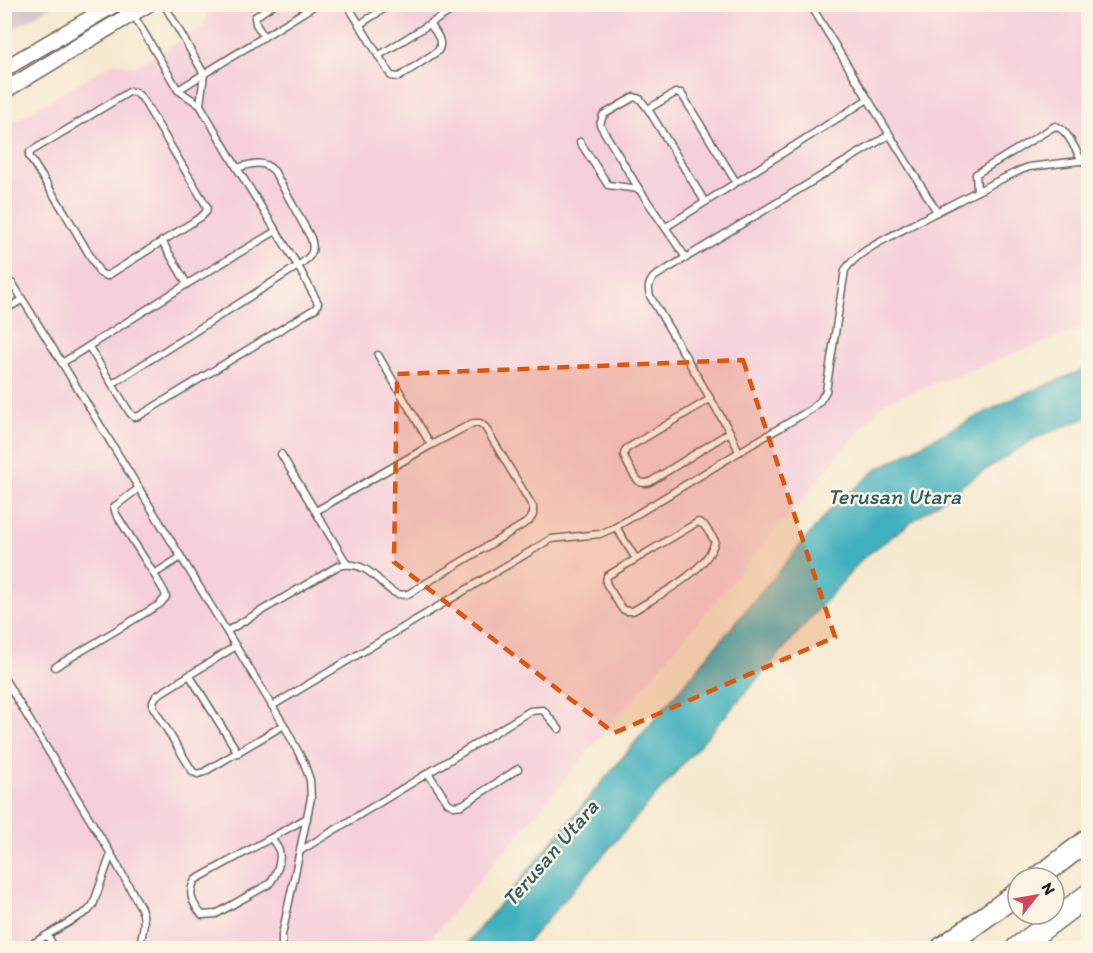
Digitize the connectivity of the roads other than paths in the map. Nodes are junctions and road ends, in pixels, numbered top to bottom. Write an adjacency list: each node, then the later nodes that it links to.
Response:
1 (115, 4): 15 (street)
2 (148, 4): 10 (street)
3 (164, 4): 16 (lane)
4 (274, 4): 13 (lane)
5 (317, 4): 13 (lane)
6 (347, 4): 12 (lane)
7 (391, 4): 12 (lane)
8 (462, 4): 11 (lane)
9 (810, 4): 19 (lane)
10 (130, 9): 17 (lane); 18 (street)
11 (430, 24): 14 (lane); 14 (lane)
12 (359, 25): 14 (lane)
13 (264, 38): 16 (lane)
14 (378, 56)
15 (4, 69)
16 (204, 75): 17 (lane); 20 (lane)
17 (178, 90): 20 (lane)
18 (4, 91)
19 (868, 99): 22 (lane); 26 (lane)
20 (200, 105): 25 (lane)
21 (648, 109): 26 (lane); 27 (lane); 29 (lane)
22 (889, 135): 30 (lane); 34 (lane)
23 (580, 142): 27 (lane)
24 (1085, 160): 28 (lane); 28 (lane)
25 (237, 168): 32 (lane); 35 (lane)
26 (736, 182): 29 (lane)
27 (639, 189): 31 (lane)
28 (977, 190): 30 (lane)
29 (705, 202): 31 (lane)
30 (937, 212): 47 (lane)
31 (666, 227): 34 (lane)
32 (276, 231): 35 (lane); 37 (lane)
33 (162, 241): 33 (lane); 37 (lane)
34 (686, 258): 44 (lane)
35 (298, 266): 43 (lane); 43 (lane)
36 (12, 284): 38 (lane)
37 (187, 284): 40 (lane)
38 (22, 300): 39 (lane); 42 (lane)
39 (4, 310)
40 (89, 347): 42 (lane); 43 (lane)
41 (378, 355): 46 (lane)
42 (62, 363): 49 (lane)
43 (112, 384)
44 (710, 399): 45 (lane); 45 (lane)
45 (730, 432): 47 (lane)
46 (431, 445): 50 (lane); 54 (lane)
47 (739, 452): 51 (lane)
48 (281, 454): 50 (lane)
49 (139, 488): 52 (lane); 55 (lane)
50 (316, 511): 54 (lane)
51 (616, 527): 53 (lane); 61 (lane)
52 (181, 557): 55 (lane); 56 (lane)
53 (636, 559): 53 (lane)
54 (347, 564): 56 (lane)
55 (154, 574): 58 (lane)
56 (227, 631): 57 (lane)
57 (236, 646): 59 (lane); 61 (lane)
58 (55, 667)
59 (190, 676): 64 (lane); 64 (lane)
60 (4, 678): 71 (lane)
61 (272, 706): 62 (lane)
62 (284, 725): 64 (lane); 67 (lane)
63 (559, 729): 66 (lane)
64 (238, 753)
65 (518, 769): 66 (lane)
66 (428, 773): 70 (lane)
67 (307, 818): 68 (lane); 70 (lane)
68 (272, 838): 68 (lane)
69 (1089, 840): 72 (highway)
70 (300, 851): 79 (lane)
71 (111, 854): 75 (lane); 78 (lane)
72 (1054, 866)
73 (1089, 895): 81 (highway)
74 (1006, 902): 80 (highway)
75 (47, 935): 76 (lane); 77 (lane)
76 (25, 948)
77 (55, 948)
78 (139, 948)
79 (285, 948)
80 (942, 948)
81 (1017, 948)

